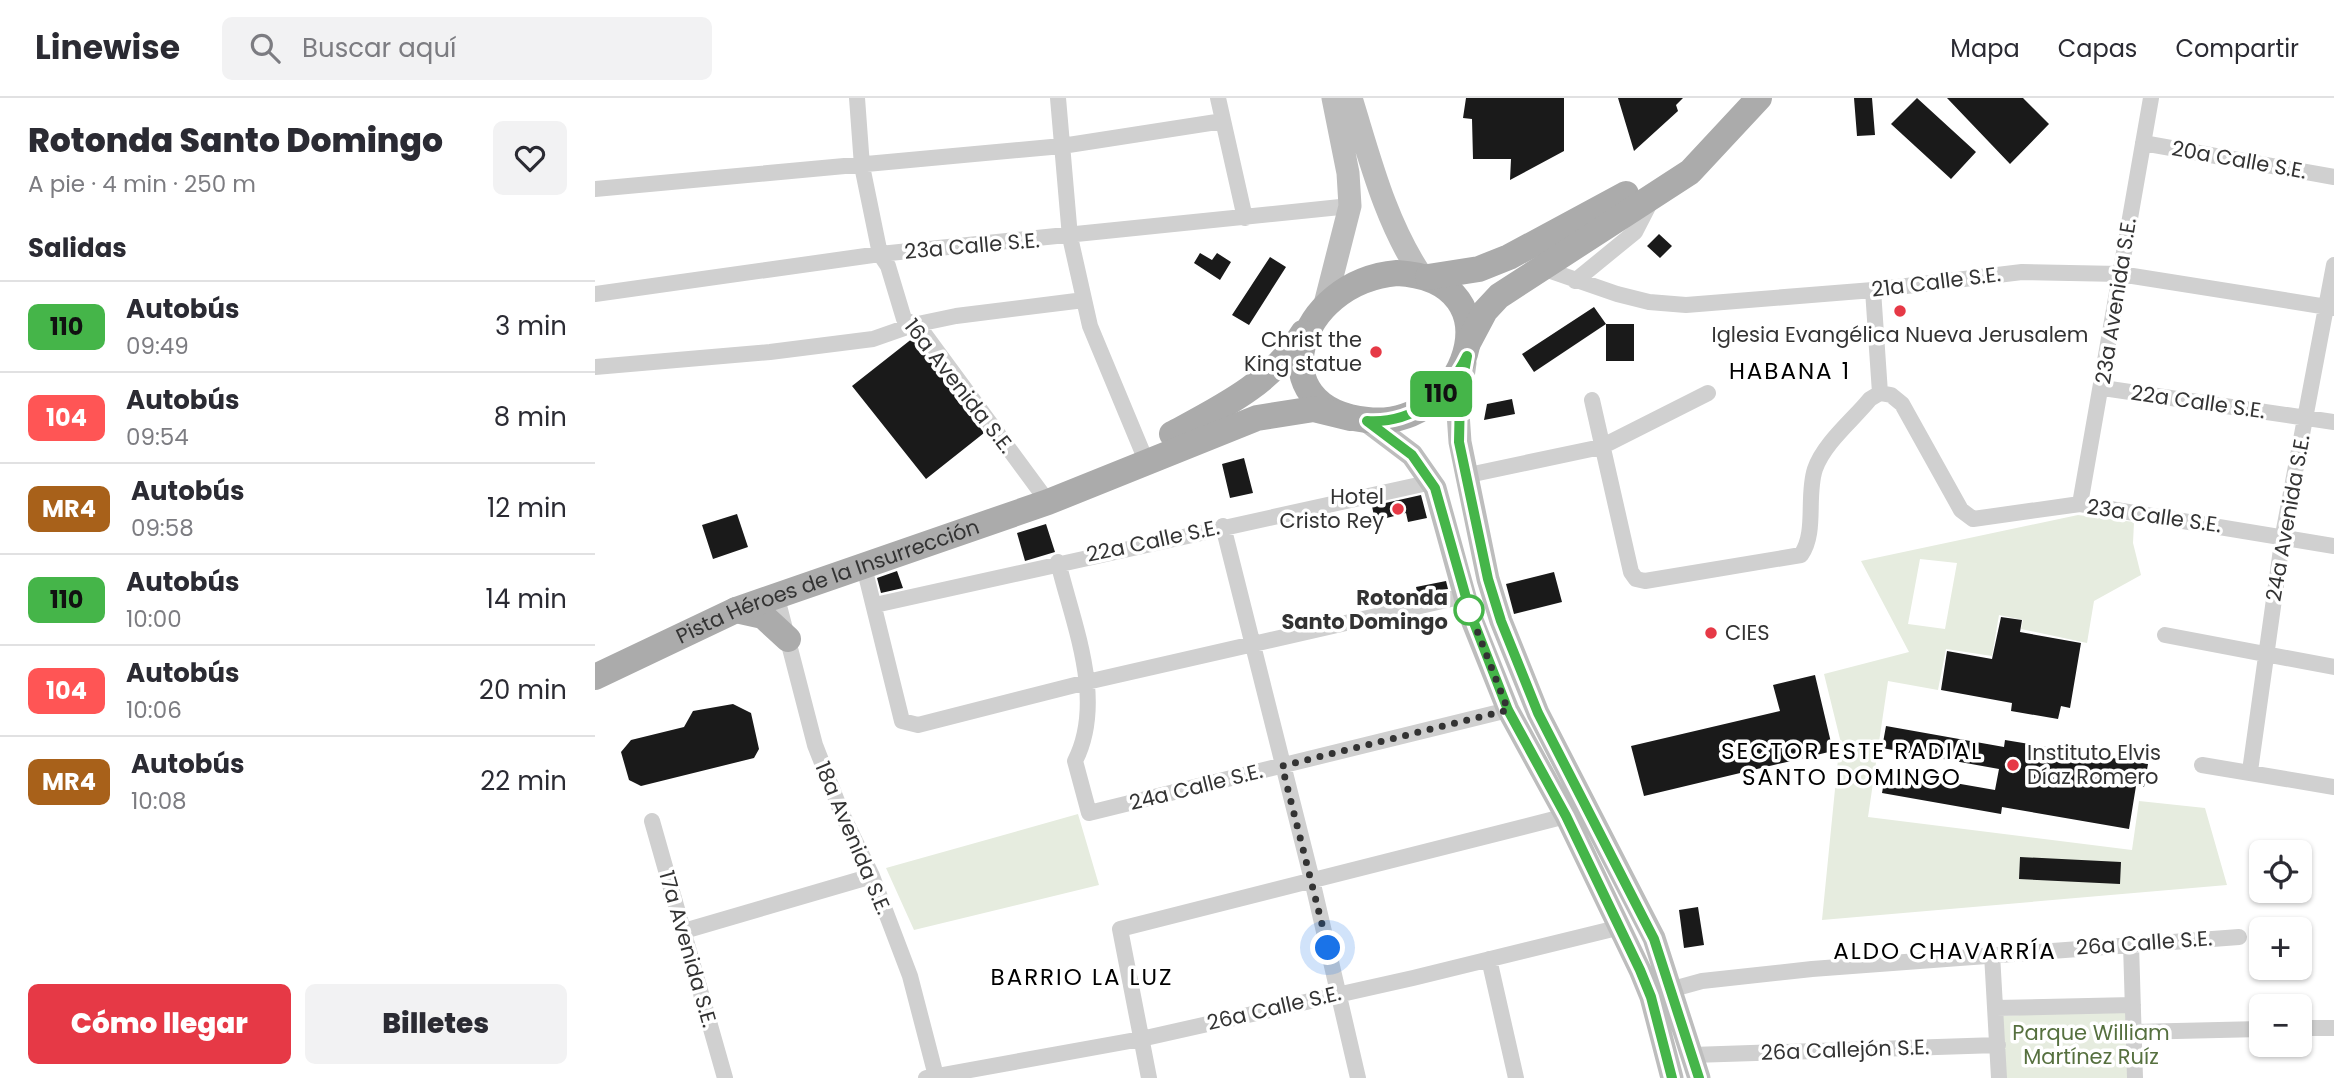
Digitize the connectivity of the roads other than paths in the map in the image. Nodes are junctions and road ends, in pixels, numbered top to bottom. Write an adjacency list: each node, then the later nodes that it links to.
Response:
1 (857, 98): 12 (street, 16a Avenida S.E.)
2 (1058, 98): 11 (street)
3 (1218, 98): 8 (street)
4 (1333, 98): 16 (main road)
5 (1351, 98): 23 (main road)
6 (1759, 98): 9 (main road)
7 (2151, 98): 10 (street, 23a Avenida S.E.)
8 (1223, 121): 11 (street); 17 (street)
9 (1723, 135): 15 (main road); 23 (main road)
10 (2143, 143): 13 (street, 20a Calle S.E.); 22 (street, 23a Avenida S.E.)
11 (1062, 146): 12 (street); 18 (street)
12 (862, 166): 14 (street); 19 (street, 16a Avenida S.E.)
13 (2334, 177)
14 (595, 189)
15 (1654, 195): 21 (main road); 24 (street)
16 (1350, 206): 17 (street, 23a Calle S.E.); 29 (main road)
17 (1245, 218): 18 (street, 23a Calle S.E.)
18 (1070, 237): 19 (street, 23a Calle S.E.); 27 (street)
19 (880, 254): 26 (street, 23a Calle S.E.); 30 (street, 16a Avenida S.E.)
20 (2334, 265): 28 (street, 24a Avenida S.E.)
21 (1542, 268): 24 (street, 21a Calle S.E.); 31 (main road)
22 (2119, 274): 25 (street, 21a Calle S.E.); 28 (street, 21a Calle S.E.); 33 (street, 23a Avenida S.E.)
23 (1425, 276): 29 (main road); 31 (main road)
24 (1575, 281): 25 (street, 21a Calle S.E.)
25 (1873, 289): 35 (street)
26 (595, 293)
27 (1084, 300): 30 (street); 41 (street)
28 (2330, 307): 37 (street, 24a Avenida S.E.)
29 (1318, 312): 38 (main road); 41 (main road, Pista Héroes de la Insurrección)
30 (912, 325): 32 (street); 44 (street, 16a Avenida S.E.)
31 (1467, 349): 38 (main road); 42 (main road)
32 (595, 367)
33 (2103, 388): 37 (street, 22a Calle S.E.); 45 (street, 23a Avenida S.E.)
34 (1709, 393): 40 (street)
35 (1880, 393): 40 (street); 45 (street, 23a Calle S.E.)
36 (1592, 400): 40 (street)
37 (2305, 417): 39 (street, 22a Calle S.E.); 47 (street, 24a Avenida S.E.)
38 (1359, 419): 43 (main road); 44 (main road, Pista Héroes de la Insurrección)
39 (2334, 422)
40 (1601, 447): 42 (street)
41 (1142, 451): 44 (main road, Pista Héroes de la Insurrección)
42 (1464, 476): 77 (main road)
43 (1432, 482): 46 (street, 22a Calle S.E.); 62 (main road)
44 (1057, 498): 50 (main road, Pista Héroes de la Insurrección)
45 (2080, 504): 47 (street, 23a Calle S.E.)
46 (1223, 526): 49 (street, 22a Calle S.E.); 57 (street)
47 (2283, 535): 48 (street, 23a Calle S.E.); 58 (street, 24a Avenida S.E.)
48 (2334, 546)
49 (1058, 562): 53 (street, 22a Calle S.E.); 61 (street)
50 (864, 567): 51 (main road, Pista Héroes de la Insurrección); 53 (street)
51 (777, 598): 54 (main road, Pista Héroes de la Insurrección); 56 (street, 18a Avenida S.E.)
52 (1451, 599): 57 (street)
53 (875, 605): 61 (street)
54 (736, 610): 56 (main road); 60 (main road, Pista Héroes de la Insurrección)
55 (2165, 635): 58 (street)
56 (788, 639): 69 (street, 18a Avenida S.E.)
57 (1251, 646): 61 (street); 64 (street)
58 (2266, 655): 59 (street); 65 (street, 24a Avenida S.E.)
59 (2334, 667)
60 (595, 677)
61 (1087, 682): 64 (street, 24a Calle S.E.)
62 (1508, 710): 64 (street, 24a Calle S.E.); 67 (main road)
63 (2202, 765): 65 (street)
64 (1282, 766): 70 (street)
65 (2250, 771): 66 (street)
66 (2334, 787)
67 (1566, 816): 70 (street); 71 (main road)
68 (652, 821): 72 (street, 17a Avenida S.E.)
69 (871, 876): 72 (street); 88 (street, 18a Avenida S.E.)
70 (1312, 880): 78 (street); 85 (street)
71 (1621, 927): 76 (street, 26a Calle S.E.); 93 (main road)
72 (684, 931): 89 (street, 17a Avenida S.E.)
73 (2239, 937): 74 (street, 26a Calle S.E.)
74 (2131, 944): 75 (street, 26a Calle S.E.); 79 (street)
75 (1992, 954): 77 (street, 26a Calle S.E.); 80 (street)
76 (1489, 959): 78 (street, 26a Calle S.E.); 92 (street)
77 (1674, 992): 87 (main road); 94 (main road)
78 (1339, 993): 85 (street, 26a Calle S.E.); 91 (street)
79 (2133, 1005): 80 (street); 84 (street)
80 (1996, 1008): 86 (street)
81 (2312, 1028): 82 (street)
82 (2334, 1028)
83 (2249, 1029): 84 (street)
84 (2134, 1032): 97 (street)
85 (1141, 1039): 88 (street, 26a Calle S.E.); 90 (street)
86 (1998, 1045): 87 (street, 26a Callejón S.E.); 96 (street)
87 (1692, 1055): 95 (main road)
88 (931, 1077)
89 (725, 1078)
90 (1149, 1078)
91 (1357, 1078)
92 (1516, 1078)
93 (1672, 1078)
94 (1679, 1078)
95 (1699, 1078)
96 (1999, 1078)
97 (2135, 1078)

